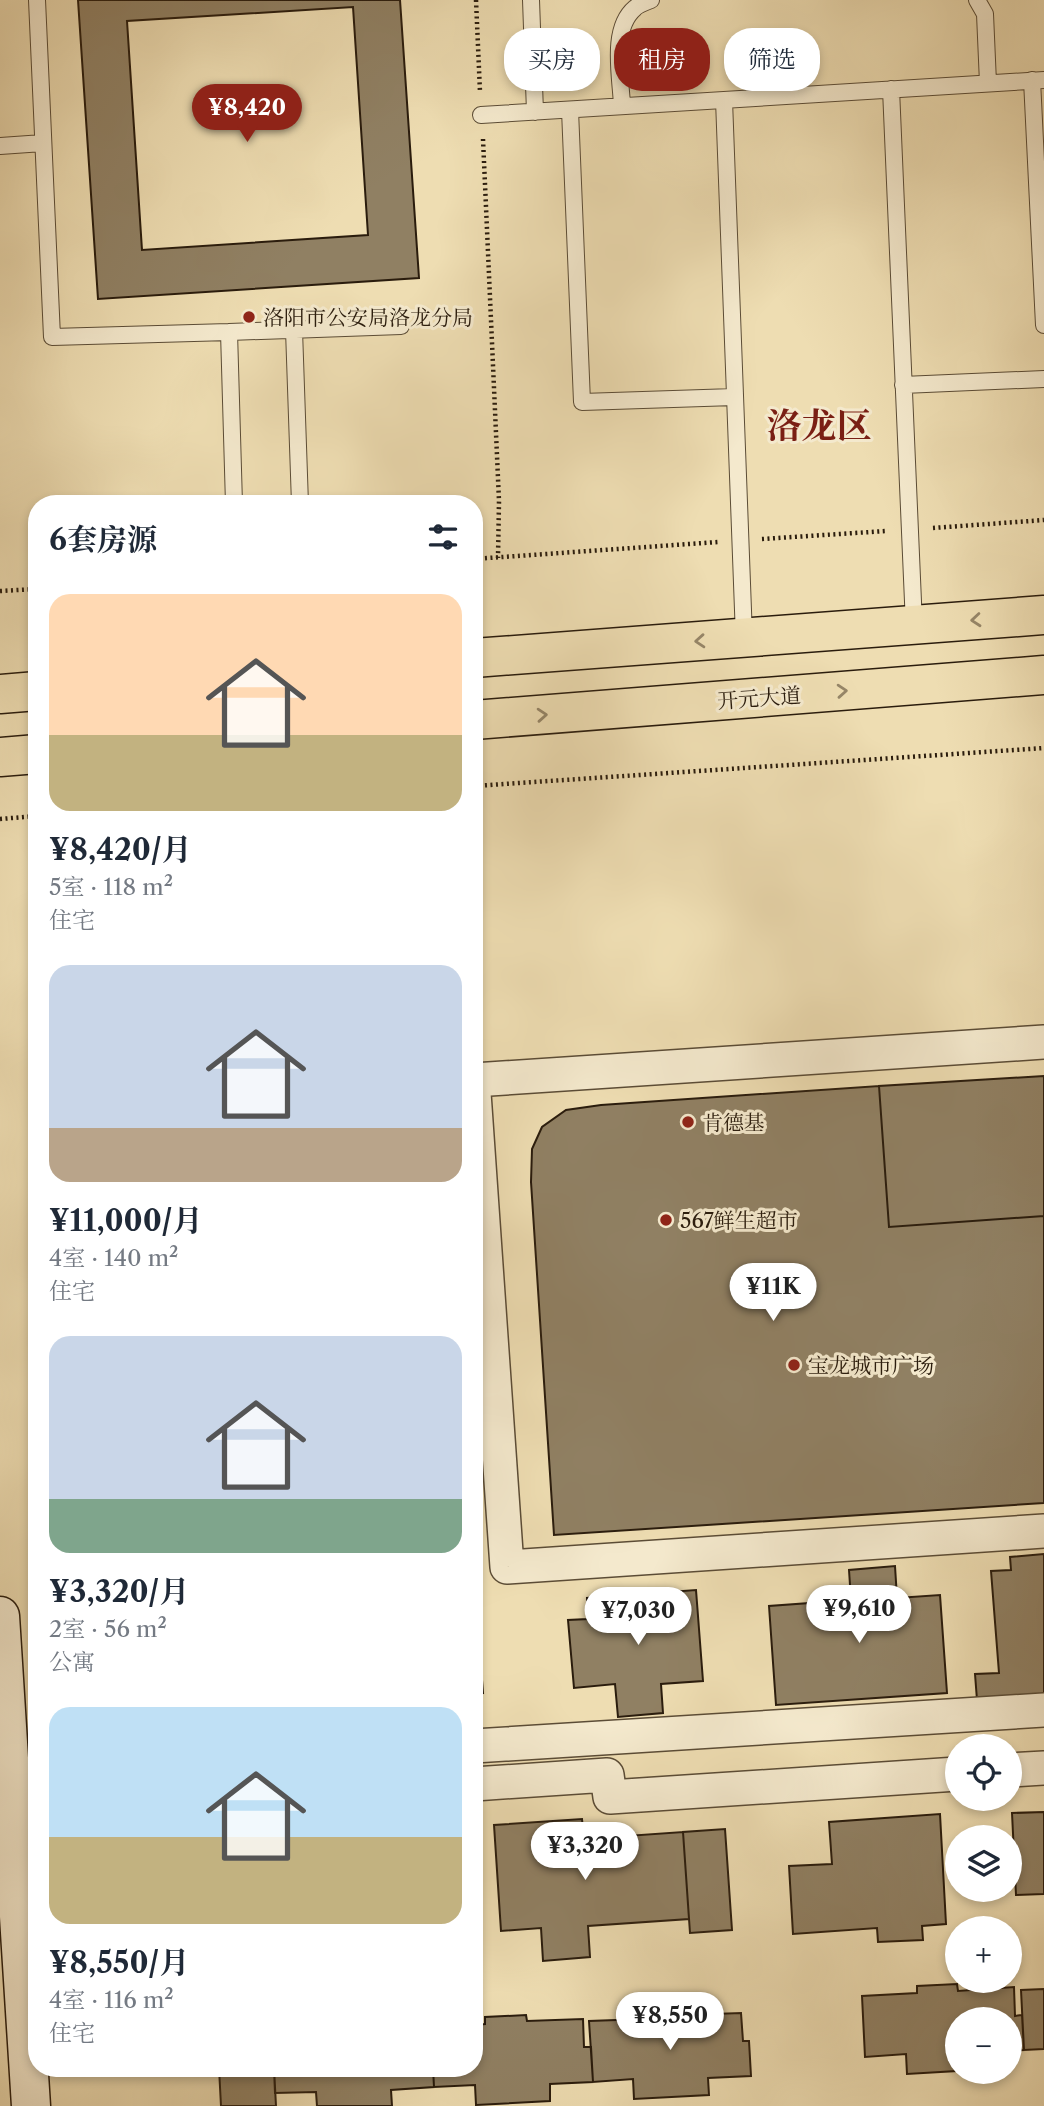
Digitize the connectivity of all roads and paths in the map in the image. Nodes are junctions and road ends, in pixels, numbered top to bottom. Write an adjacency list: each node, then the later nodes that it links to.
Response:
1 (37, 0): 14 (lane)
2 (476, 0): 13 (path)
3 (531, 0): 12 (lane)
4 (651, 0): 10 (lane)
5 (977, 0): 7 (lane)
6 (1038, 80): 7 (lane); 16 (lane)
7 (988, 83): 8 (lane)
8 (891, 89): 9 (lane); 21 (lane)
9 (724, 100): 10 (lane); 22 (lane)
10 (622, 106): 11 (lane)
11 (570, 110): 12 (lane); 22 (lane)
12 (535, 112): 13 (lane)
13 (481, 115): 25 (path)
14 (43, 143): 15 (lane); 19 (lane)
15 (0, 146)
16 (1044, 325)
17 (401, 326): 18 (lane)
18 (294, 330): 19 (lane); 24 (lane)
19 (229, 332): 23 (lane)
20 (1044, 379): 21 (lane)
21 (903, 385): 29 (lane)
22 (734, 397): 30 (lane)
23 (234, 495)
24 (300, 495)
25 (498, 558)
26 (28, 589): 27 (path)
27 (0, 591)
28 (1044, 615): 29 (main road, one-way to 29)
29 (914, 625): 30 (main road)
30 (744, 637): 31 (main road, one-way to 31)
31 (483, 657)
32 (1044, 675): 35 (main road, 开元大道, one-way to 32)
33 (28, 692): 34 (main road)
34 (0, 694)
35 (483, 719)
36 (1044, 748): 39 (path)
37 (28, 755): 38 (main road)
38 (0, 757)
39 (483, 785)
40 (28, 817): 41 (path)
41 (0, 819)
42 (1044, 1042): 43 (street)
43 (483, 1079)
44 (483, 1226): 45 (street)
45 (1044, 1531)
46 (0, 1616): 53 (main road)
47 (1044, 1710): 48 (street)
48 (483, 1745)
49 (1044, 1768): 50 (street)
50 (1022, 1769)
51 (945, 1775): 52 (street)
52 (483, 1783)
53 (28, 2059)
54 (29, 2077): 55 (main road)
55 (31, 2106)

